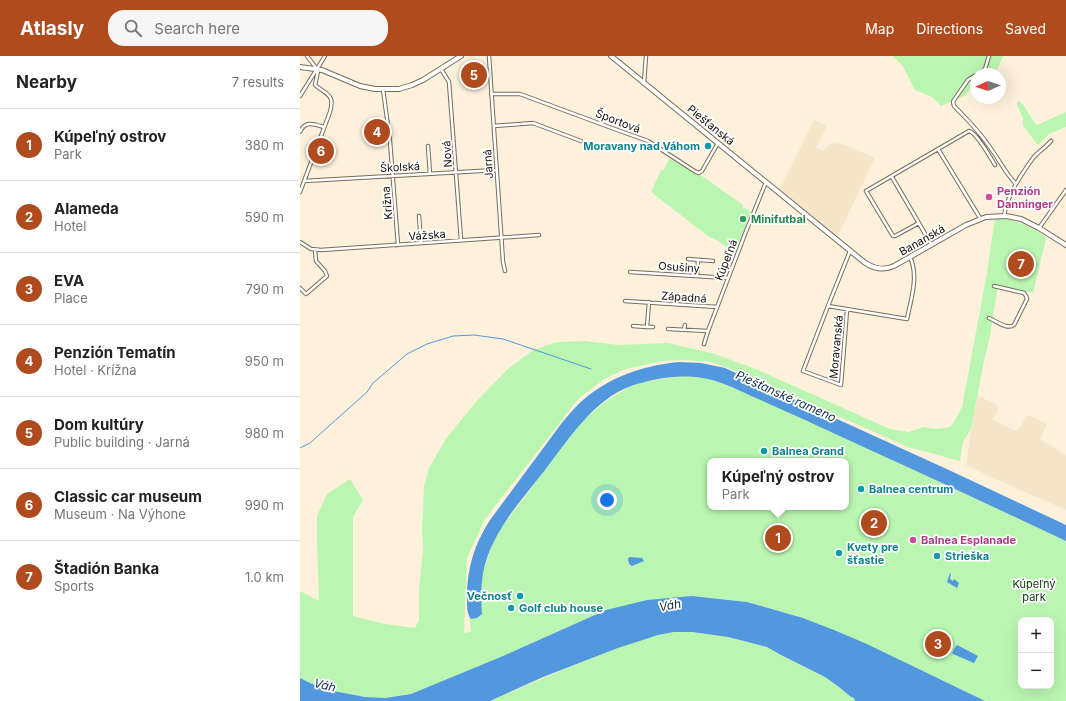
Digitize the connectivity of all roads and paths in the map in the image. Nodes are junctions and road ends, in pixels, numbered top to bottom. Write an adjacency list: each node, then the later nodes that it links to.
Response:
1 (307, 56): 11 (street)
2 (325, 56): 11 (street)
3 (462, 56): 8 (main road)
4 (489, 56): 16 (street, Jarná)
5 (611, 56): 14 (main road, Piešťanská)
6 (989, 56): 10 (street)
7 (645, 57): 14 (street)
8 (456, 58): 12 (main road)
9 (300, 67): 11 (main road)
10 (985, 68)
11 (317, 69): 15 (main road); 17 (street); 19 (street)
12 (442, 69): 15 (main road); 28 (street, Nová)
13 (970, 79): 34 (street)
14 (644, 82): 23 (main road, Piešťanská)
15 (384, 89): 30 (street, Krížna)
16 (491, 94): 18 (street, Jarná); 23 (street, Športová)
17 (300, 96)
18 (494, 126): 22 (street); 27 (street, Jarná)
19 (324, 127): 20 (street); 32 (street)
20 (300, 132)
21 (1051, 141): 34 (street)
22 (581, 142)
23 (718, 143): 33 (main road, Piešťanská)
24 (428, 146): 29 (street)
25 (938, 149): 26 (street); 31 (street); 40 (street)
26 (996, 165)
27 (496, 170): 28 (street, Školská); 44 (street, Jarná)
28 (456, 173): 29 (street, Školská); 45 (street, Nová)
29 (430, 174): 30 (street, Školská)
30 (393, 176): 32 (street, Školská); 49 (street, Krížna)
31 (892, 177): 41 (street); 41 (street)
32 (304, 181): 36 (street)
33 (766, 182): 37 (main road, Piešťanská); 60 (street, Kúpeľná)
34 (1016, 184): 39 (street)
35 (1066, 190): 42 (street)
36 (300, 192)
37 (799, 209): 52 (main road, Bananská)
38 (419, 216): 47 (street)
39 (1004, 216): 40 (main road, Bananská); 42 (main road, Bananská)
40 (980, 218): 48 (main road, Bananská)
41 (919, 222): 48 (street)
42 (1039, 228): 50 (main road, Bananská)
43 (539, 235): 44 (street, Vážska)
44 (501, 238): 45 (street, Vážska); 57 (street, Jarná)
45 (461, 240): 47 (street, Vážska)
46 (300, 242): 51 (street)
47 (420, 243): 49 (street, Vážska)
48 (931, 244): 53 (main road, Bananská)
49 (398, 245): 51 (street, Vážska)
50 (1066, 245)
51 (315, 250): 62 (street)
52 (850, 251): 53 (main road, Bananská); 65 (street, Moravanská)
53 (910, 257): 67 (street, Moravanská)
54 (688, 260): 55 (street, Osušiny)
55 (698, 260): 56 (street, Osušiny); 59 (street)
56 (713, 261)
57 (505, 271)
58 (630, 272): 59 (street, Osušiny)
59 (697, 276): 60 (street, Osušiny)
60 (728, 278): 66 (street, Kúpeľná)
61 (994, 286): 68 (street)
62 (300, 288)
63 (625, 301): 64 (street, Západná)
64 (649, 302): 66 (street, Západná); 71 (street, Západná)
65 (828, 306): 67 (street, Moravanská); 67 (street, Moravanská)
66 (717, 307): 75 (street, Kúpeľná)
67 (848, 310)
68 (989, 318)
69 (685, 325): 74 (street)
70 (633, 326): 71 (street)
71 (647, 326): 72 (street)
72 (653, 327)
73 (668, 329): 74 (street)
74 (684, 330): 75 (street)
75 (708, 331): 76 (street, Kúpeľná)
76 (704, 344)

